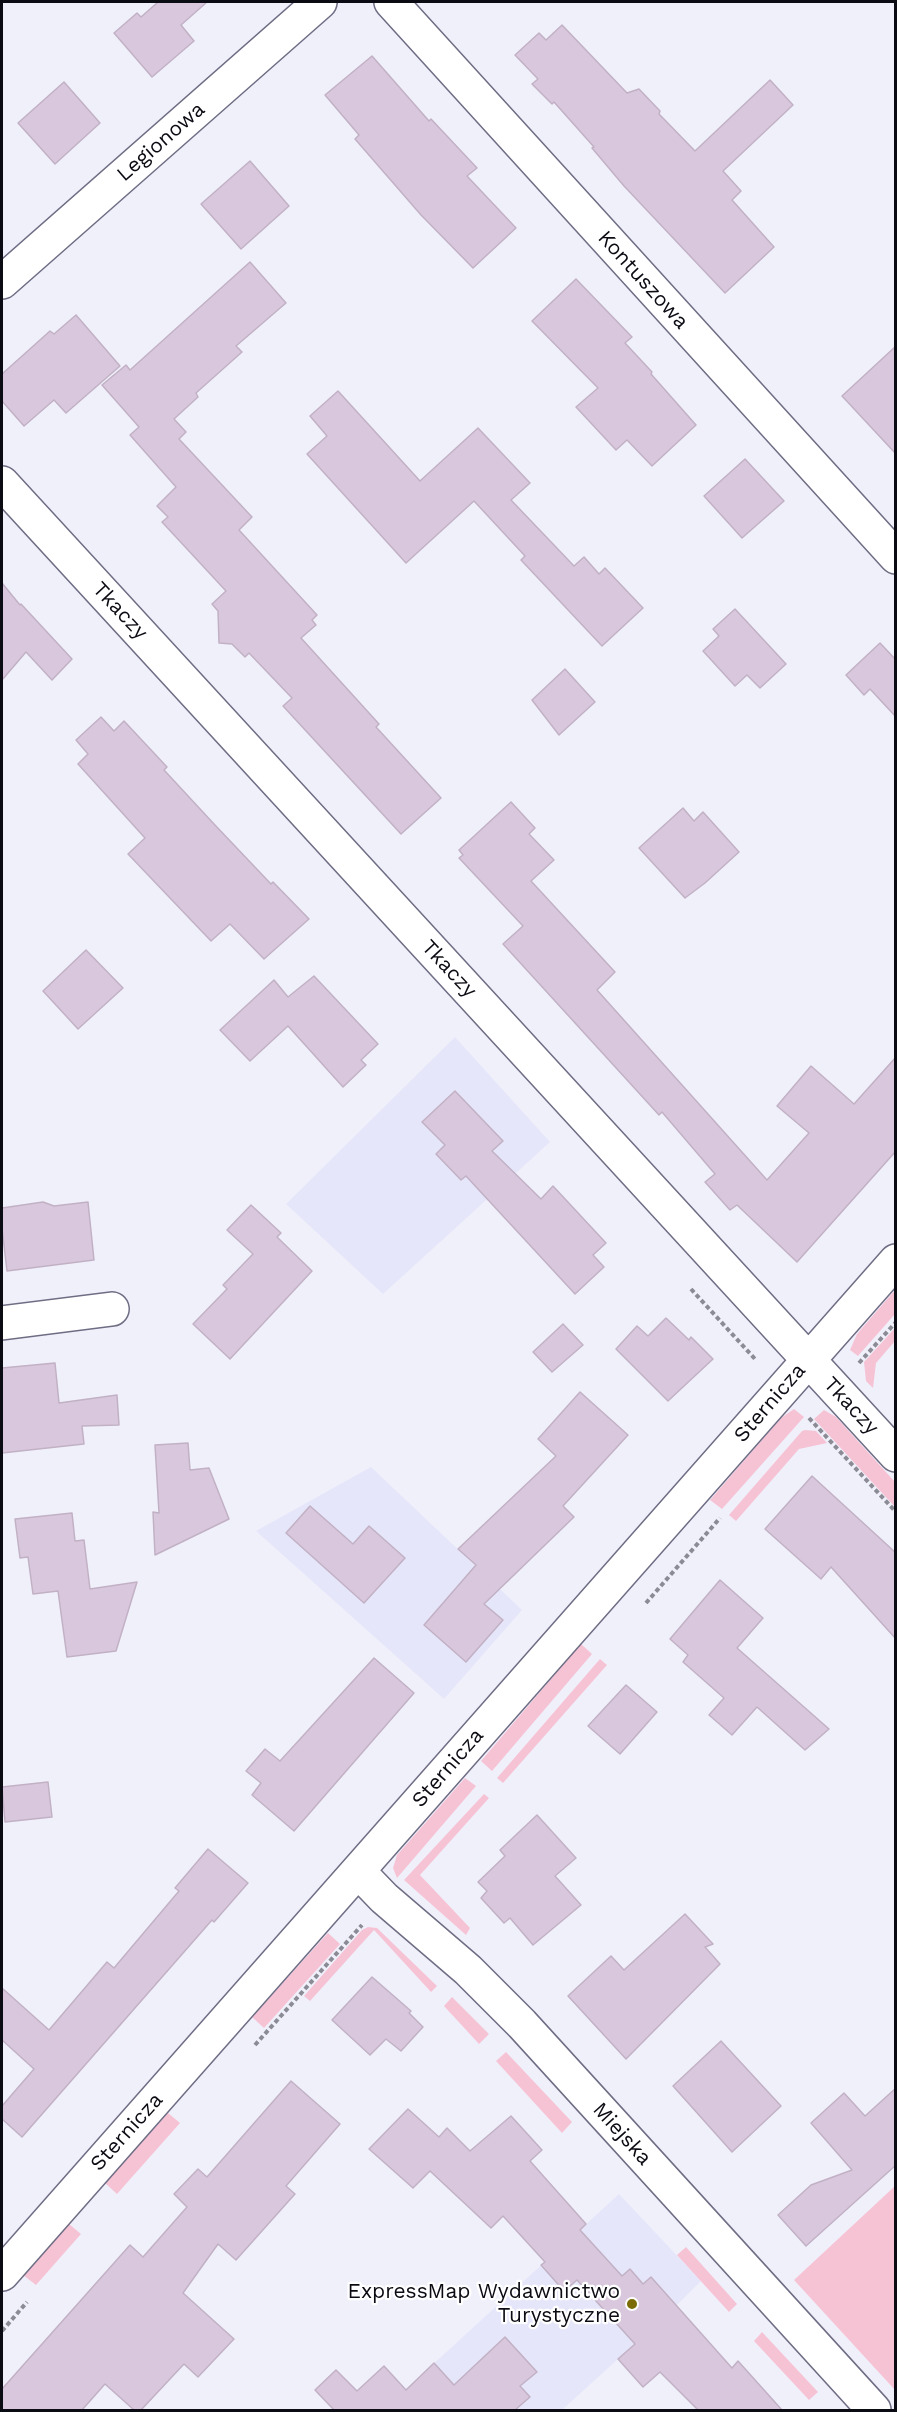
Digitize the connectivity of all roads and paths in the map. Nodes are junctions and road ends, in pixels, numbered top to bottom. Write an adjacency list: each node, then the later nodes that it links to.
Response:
1 (320, 2): 3 (street, Legionowa)
2 (391, 2): 5 (street, Kontuszowa)
3 (2, 282)
4 (2, 483): 9 (street, Tkaczy)
5 (896, 557)
6 (896, 1261): 9 (street, Sternicza)
7 (112, 1309): 8 (street)
8 (2, 1323)
9 (808, 1359): 11 (street, Tkaczy); 13 (street, Sternicza)
10 (809, 1418): 12 (path)
11 (896, 1455)
12 (896, 1512)
13 (358, 1871): 14 (street, Sternicza); 15 (street, Miejska)
14 (2, 2274)
15 (874, 2410)

